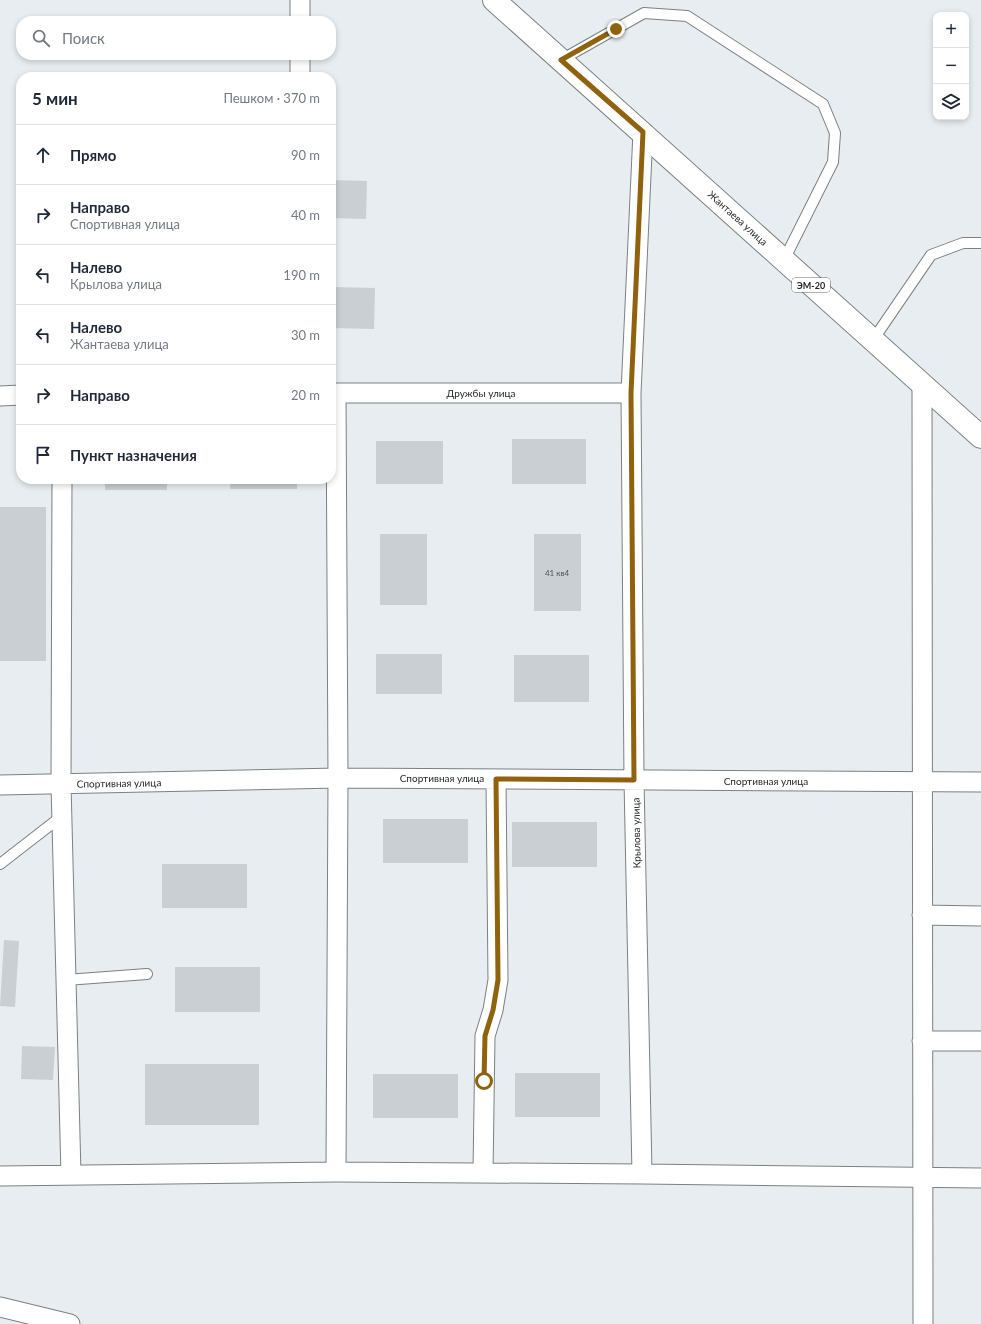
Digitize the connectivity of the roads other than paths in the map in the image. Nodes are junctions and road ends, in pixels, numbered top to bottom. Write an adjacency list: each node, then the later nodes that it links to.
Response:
1 (300, 0): 3 (street)
2 (494, 0): 5 (main road, Жантаева улица / ЭМ-20)
3 (300, 16)
4 (300, 60): 6 (street)
5 (561, 60): 7 (main road, Жантаева улица / ЭМ-20); 9 (lane)
6 (300, 72)
7 (643, 132): 9 (main road, Жантаева улица / ЭМ-20); 13 (street, Крылова улица)
8 (981, 243): 10 (lane)
9 (784, 260): 10 (main road, Жантаева улица / ЭМ-20)
10 (873, 340): 11 (main road, Жантаева улица / ЭМ-20)
11 (922, 385): 16 (main road, Жантаева улица / ЭМ-20); 22 (street)
12 (336, 393): 13 (street, Дружбы улица)
13 (631, 393): 21 (street, Крылова улица)
14 (0, 396): 15 (street)
15 (16, 396)
16 (981, 437)
17 (62, 484): 24 (street)
18 (335, 484): 19 (street)
19 (338, 778): 20 (street, Спортивная улица); 24 (street, Спортивная улица); 34 (street)
20 (496, 779): 21 (street, Спортивная улица); 35 (street)
21 (634, 780): 22 (street, Спортивная улица); 36 (street, Крылова улица)
22 (922, 782): 23 (street, Спортивная улица); 28 (street)
23 (981, 782)
24 (61, 784): 25 (street, Спортивная улица); 26 (street)
25 (0, 785)
26 (62, 816): 27 (lane); 31 (street)
27 (0, 864)
28 (922, 915): 29 (street); 32 (street)
29 (981, 916)
30 (147, 974): 31 (lane)
31 (66, 980): 37 (street)
32 (922, 1041): 33 (street); 39 (street)
33 (981, 1041)
34 (336, 1172): 35 (street); 37 (street)
35 (483, 1173): 36 (street)
36 (642, 1174): 39 (street)
37 (71, 1175): 38 (street)
38 (0, 1176)
39 (922, 1178): 40 (street); 43 (street)
40 (981, 1178)
41 (0, 1307): 42 (street)
42 (70, 1324)
43 (923, 1324)

